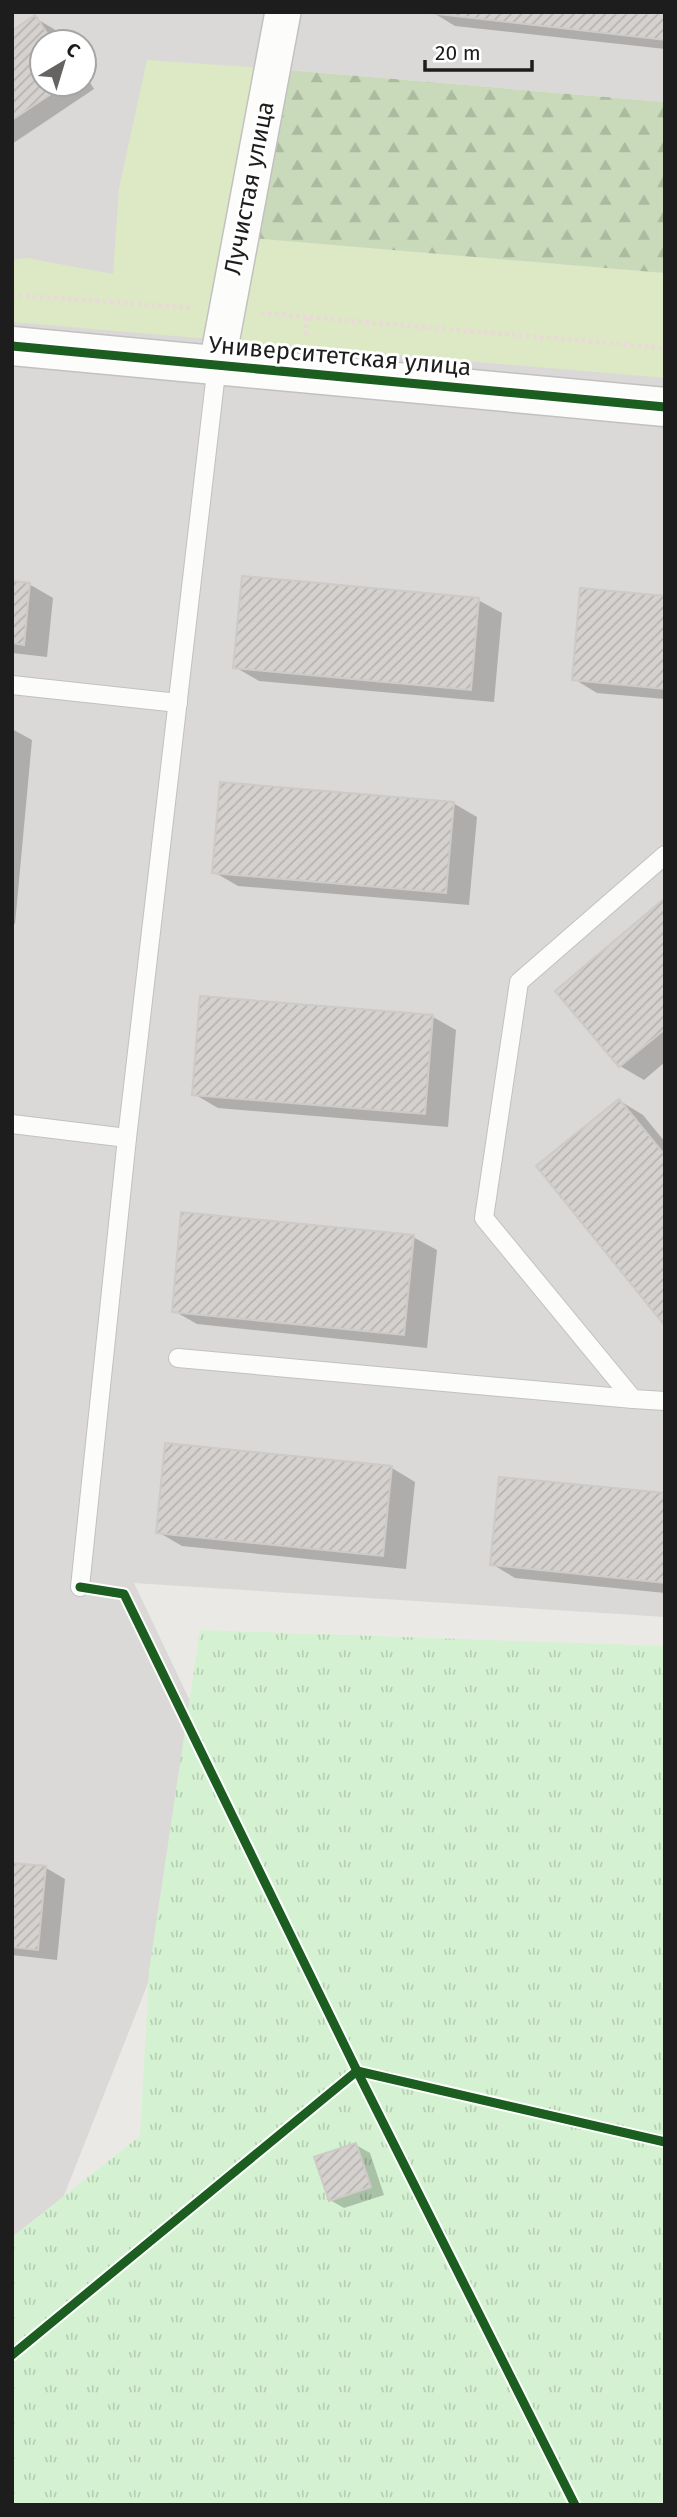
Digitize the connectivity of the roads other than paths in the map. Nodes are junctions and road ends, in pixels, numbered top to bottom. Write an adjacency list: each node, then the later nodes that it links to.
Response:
1 (284, 12): 3 (street, Лучистая улица)
2 (12, 346): 3 (street, Университетская улица)
3 (217, 363): 4 (street, Университетская улица); 6 (lane)
4 (665, 407)
5 (12, 685): 6 (lane)
6 (178, 703): 9 (lane)
7 (665, 855): 11 (lane)
8 (12, 1124): 9 (lane)
9 (127, 1138): 13 (lane)
10 (178, 1359): 11 (lane)
11 (633, 1398): 12 (lane)
12 (665, 1401)
13 (80, 1587)

